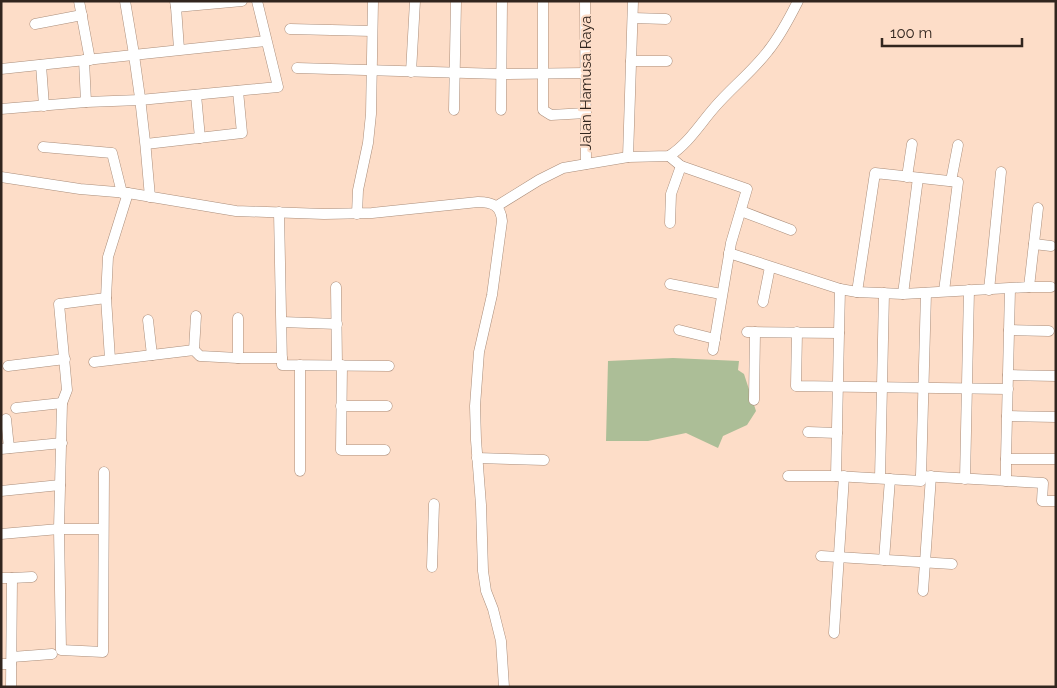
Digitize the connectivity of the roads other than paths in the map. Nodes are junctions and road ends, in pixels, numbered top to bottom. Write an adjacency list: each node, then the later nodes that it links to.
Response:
1 (79, 1): 15 (street)
2 (125, 1): 23 (street)
3 (242, 1): 13 (street)
4 (256, 1): 21 (street)
5 (373, 1): 20 (street)
6 (415, 1): 31 (street)
7 (456, 1): 32 (street)
8 (502, 1): 34 (street)
9 (543, 1): 35 (street)
10 (585, 1): 33 (street, Jalan Hamusa Raya)
11 (633, 1): 16 (street)
12 (798, 1): 50 (street)
13 (217, 2): 14 (street)
14 (175, 4): 22 (street)
15 (82, 15): 18 (street); 24 (street)
16 (633, 18): 17 (street); 25 (street)
17 (666, 18)
18 (34, 24)
19 (290, 29): 20 (street)
20 (372, 31): 30 (street)
21 (266, 42): 22 (street); 36 (street)
22 (179, 49): 23 (street)
23 (135, 56): 24 (street); 38 (street)
24 (87, 60): 27 (street); 39 (street)
25 (631, 60): 26 (street); 51 (street)
26 (667, 62)
27 (41, 65): 28 (street); 40 (street)
28 (1, 68)
29 (297, 68): 30 (street)
30 (372, 70): 31 (street); 65 (street)
31 (411, 72): 32 (street)
32 (455, 72): 34 (street); 42 (street)
33 (586, 73): 35 (street); 44 (street, Jalan Hamusa Raya)
34 (500, 74): 35 (street); 43 (street)
35 (543, 74): 44 (street)
36 (238, 91): 37 (street); 45 (street)
37 (196, 95): 38 (street); 45 (street)
38 (140, 100): 39 (street); 46 (street)
39 (86, 102): 40 (street)
40 (44, 106): 41 (street)
41 (1, 109)
42 (454, 110)
43 (501, 110)
44 (586, 113): 52 (street, Jalan Hamusa Raya)
45 (200, 138): 46 (street)
46 (146, 144): 60 (street)
47 (912, 144): 56 (street)
48 (958, 145): 58 (street)
49 (43, 147): 59 (street)
50 (669, 156): 51 (street); 53 (street)
51 (628, 157): 52 (street)
52 (586, 164): 61 (street)
53 (681, 166): 63 (street); 66 (street)
54 (1001, 172): 79 (street)
55 (1, 177): 59 (street)
56 (906, 177): 57 (street); 81 (street)
57 (918, 178): 58 (street); 85 (street)
58 (951, 181): 80 (street)
59 (125, 193): 60 (street); 86 (street)
60 (150, 197): 64 (street)
61 (497, 206): 65 (street); 131 (street)
62 (1038, 208): 68 (street)
63 (741, 211): 67 (street); 70 (street)
64 (279, 212): 65 (street); 91 (street)
65 (358, 214)
66 (670, 223)
67 (792, 230)
68 (1034, 244): 69 (street); 74 (street)
69 (1051, 246)
70 (729, 253): 71 (street); 84 (street)
71 (770, 267): 76 (street); 87 (street)
72 (670, 284): 84 (street)
73 (336, 286): 92 (street)
74 (1029, 287): 75 (street); 77 (street)
75 (1051, 287)
76 (840, 289): 81 (street); 97 (street)
77 (1010, 289): 79 (street); 94 (street)
78 (969, 290): 79 (street); 80 (street); 116 (street)
79 (989, 290)
80 (944, 291): 83 (street)
81 (857, 292): 82 (street)
82 (884, 293): 85 (street); 114 (street)
83 (926, 293): 85 (street); 115 (street)
84 (722, 294): 98 (street)
85 (903, 294)
86 (106, 298): 104 (street); 105 (street)
87 (762, 302)
88 (196, 316): 99 (street)
89 (238, 318): 102 (street)
90 (148, 320): 101 (street)
91 (282, 322): 92 (street); 103 (street)
92 (337, 324): 108 (street)
93 (679, 330): 98 (street)
94 (1009, 330): 95 (street); 111 (street)
95 (1048, 331)
96 (797, 332): 97 (street); 113 (street); 118 (street)
97 (839, 333): 113 (street)
98 (715, 339): 100 (street)
99 (194, 350): 101 (street); 102 (street)
100 (713, 350)
101 (152, 355): 105 (street)
102 (238, 358): 103 (street)
103 (282, 358): 107 (street)
104 (64, 359): 109 (street); 119 (street)
105 (110, 359): 106 (street)
106 (94, 362)
107 (300, 365): 108 (street); 135 (street)
108 (339, 365): 110 (street); 120 (street)
109 (8, 366)
110 (390, 366)
111 (1008, 375): 112 (street); 117 (street)
112 (1056, 376)
113 (838, 386): 114 (street); 127 (street)
114 (882, 387): 115 (street); 141 (street)
115 (924, 387): 116 (street); 139 (street)
116 (967, 388): 117 (street); 140 (street)
117 (1008, 389): 123 (street)
118 (754, 400)
119 (62, 403): 122 (street); 128 (street)
120 (341, 406): 121 (street); 130 (street)
121 (387, 406)
122 (16, 408)
123 (1007, 416): 124 (street); 132 (street)
124 (1056, 417)
125 (6, 419): 129 (street)
126 (808, 432): 127 (street)
127 (837, 433): 138 (street)
128 (62, 442): 129 (street); 143 (street)
129 (5, 448)
130 (385, 450)
131 (477, 458): 133 (street); 166 (street)
132 (1006, 459): 134 (street); 142 (street)
133 (544, 460)
134 (1056, 460)
135 (300, 471)
136 (104, 472): 148 (street)
137 (788, 476): 138 (street)
138 (840, 476): 141 (street); 151 (street)
139 (926, 476): 140 (street); 141 (street); 153 (street)
140 (965, 478): 142 (street)
141 (885, 479): 152 (street)
142 (1006, 481): 145 (street)
143 (60, 485): 144 (street); 147 (street)
144 (1, 491)
145 (1056, 501)
146 (434, 504): 155 (street)
147 (59, 529): 148 (street); 148 (street); 149 (street)
148 (103, 529)
149 (1, 534)
150 (821, 556): 151 (street)
151 (839, 557): 152 (street); 162 (street)
152 (884, 560): 153 (street)
153 (925, 562): 154 (street); 159 (street)
154 (952, 564)
155 (432, 567)
156 (32, 577): 158 (street)
157 (1, 578): 158 (street)
158 (12, 578): 160 (street)
159 (923, 591)
160 (13, 616): 161 (street); 164 (street)
161 (1, 617)
162 (834, 633)
163 (52, 654): 164 (street)
164 (8, 662): 165 (street)
165 (11, 687)
166 (504, 687)

